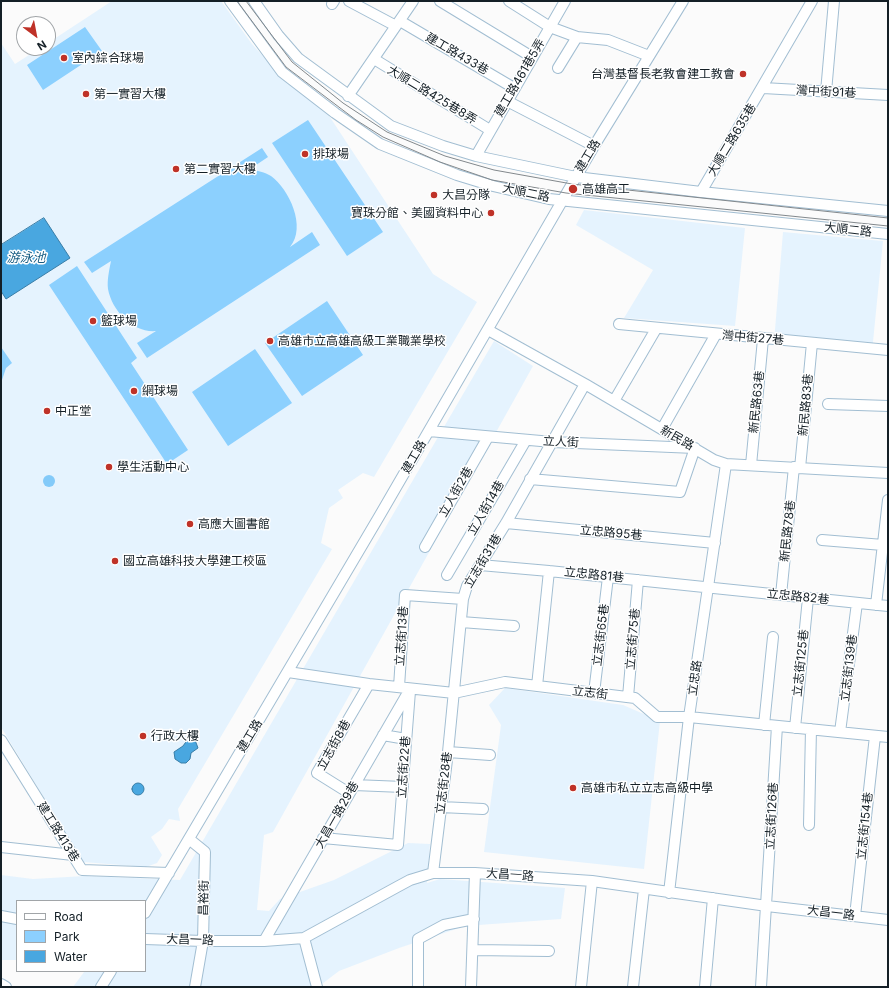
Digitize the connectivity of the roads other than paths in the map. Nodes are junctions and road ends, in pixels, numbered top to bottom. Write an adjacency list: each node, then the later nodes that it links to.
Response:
1 (230, 1): 29 (street, 大順二路)
2 (254, 1): 22 (street, 大順二路)
3 (349, 1): 11 (street, 建工路433巷)
4 (413, 1): 11 (street)
5 (440, 1): 15 (street)
6 (509, 1): 12 (street)
7 (565, 1): 12 (street, 建工路461巷5弄)
8 (684, 1): 14 (street, 建工路)
9 (812, 1): 19 (street, 大順二路635巷)
10 (834, 1): 20 (street)
11 (398, 24): 16 (street); 18 (street, 建工路433巷)
12 (550, 27): 13 (street); 15 (street, 建工路461巷5弄)
13 (577, 37): 14 (street); 17 (street)
14 (649, 56): 25 (street, 建工路)
15 (532, 57): 18 (street, 建工路461巷5弄)
16 (374, 59): 22 (street); 24 (street, 大順二路425巷8弄)
17 (558, 68)
18 (514, 88): 23 (street, 建工路461巷5弄)
19 (763, 88): 20 (street, 灣中街91巷); 28 (street, 大順二路635巷)
20 (826, 92): 21 (street, 灣中街91巷)
21 (888, 95)
22 (348, 96): 26 (street, 大順二路)
23 (507, 101): 24 (street, 建工路461巷5弄); 25 (street)
24 (490, 130): 26 (street, 建工路461巷5弄)
25 (594, 146): 27 (street, 建工路)
26 (476, 156): 27 (street, 大順二路)
27 (576, 177): 28 (street, 大順二路); 29 (street, 建工路)
28 (701, 192): 30 (street, 大順二路)
29 (562, 200): 31 (street, 大順二路); 34 (street, 建工路)
30 (888, 211)
31 (888, 234)
32 (619, 324): 33 (street, 灣中街27巷)
33 (656, 329): 35 (street, 灣中街27巷); 40 (street)
34 (488, 330): 39 (street, 新民路); 44 (street, 建工路)
35 (716, 334): 36 (street, 灣中街27巷); 43 (street)
36 (763, 339): 37 (street, 灣中街27巷); 50 (street, 新民路63巷)
37 (812, 343): 38 (street, 灣中街27巷); 51 (street, 新民路83巷)
38 (888, 350)
39 (585, 384): 40 (street, 新民路); 47 (street, 立志街31巷)
40 (614, 400): 43 (street, 新民路)
41 (828, 404): 42 (street)
42 (888, 406)
43 (662, 429): 48 (street, 新民路)
44 (429, 431): 45 (street, 立人街); 75 (street, 建工路)
45 (488, 437): 46 (street, 立人街); 59 (street, 立人街2巷)
46 (526, 440): 47 (street, 立人街); 62 (street, 立人街14巷)
47 (552, 442): 48 (street, 立人街); 53 (street, 立志街31巷)
48 (695, 448): 49 (street, 新民路); 53 (street)
49 (726, 464): 50 (street, 新民路); 57 (street, 立忠路)
50 (751, 465): 51 (street, 新民路)
51 (797, 468): 52 (street, 新民路); 66 (street, 新民路78巷)
52 (888, 473)
53 (530, 479): 55 (street, 立志街31巷)
54 (888, 500): 58 (street)
55 (506, 523): 57 (street, 立忠路95巷); 60 (street, 立志街31巷)
56 (822, 540): 58 (street)
57 (715, 543): 65 (street, 立忠路)
58 (883, 545): 70 (street)
59 (425, 547)
60 (480, 565): 61 (street, 立忠路81巷); 68 (street, 立志街31巷)
61 (549, 571): 63 (street, 立忠路81巷); 77 (street)
62 (447, 575)
63 (608, 577): 64 (street, 立忠路81巷); 81 (street, 立志街65巷)
64 (638, 580): 65 (street, 立忠路81巷); 82 (street, 立志街75巷)
65 (708, 588): 66 (street, 立忠路82巷); 83 (street, 立忠路)
66 (781, 595): 67 (street, 立忠路82巷)
67 (808, 598): 69 (street, 立忠路82巷); 86 (street, 立志街125巷)
68 (464, 599): 72 (street, 立志街31巷); 78 (street, 立志街13巷)
69 (857, 603): 70 (street, 立忠路82巷); 88 (street, 立志街139巷)
70 (876, 605): 71 (street, 立忠路82巷)
71 (888, 606)
72 (461, 622): 73 (street); 80 (street, 立志街31巷)
73 (514, 626)
74 (772, 637): 84 (street)
75 (288, 672): 76 (street, 立志街); 102 (street, 建工路)
76 (369, 684): 78 (street, 立志街); 97 (street, 立志街8巷)
77 (537, 686): 80 (street, 立志街); 81 (street, 立志街)
78 (399, 688): 79 (street, 立志街)
79 (410, 689): 80 (street, 立志街); 89 (street, 大昌一路29巷); 92 (street, 立志街22巷)
80 (454, 693): 94 (street, 立志街28巷)
81 (594, 693): 82 (street, 立志街)
82 (628, 697): 83 (street, 立志街)
83 (689, 717): 84 (street, 立志街); 110 (street, 立忠路)
84 (764, 725): 85 (street, 立志街)
85 (777, 726): 86 (street, 立志街); 112 (street, 立志街126巷)
86 (795, 728): 87 (street, 立志街)
87 (811, 729): 88 (street, 立志街); 100 (street)
88 (840, 732): 90 (street, 立志街)
89 (383, 735): 92 (street); 97 (street, 大昌一路29巷)
90 (875, 736): 91 (street, 立志街); 115 (street, 立志街154巷)
91 (888, 737)
92 (406, 739): 96 (street, 立志街22巷)
93 (1, 740): 104 (street, 建工路413巷)
94 (448, 752): 95 (street); 98 (street, 立志街28巷)
95 (490, 755)
96 (403, 787): 97 (street); 101 (street, 立志街22巷)
97 (352, 789): 101 (street, 大昌一路29巷)
98 (441, 807): 99 (street); 106 (street, 立志街28巷)
99 (482, 809)
100 (809, 825)
101 (323, 838): 122 (street, 大昌一路29巷)
102 (189, 839): 105 (street, 建工路); 121 (street, 昌裕街)
103 (1, 847): 104 (street)
104 (73, 855): 105 (street, 建工路413巷)
105 (169, 873): 113 (street, 建工路)
106 (433, 873): 107 (street, 大昌一路); 119 (street, 大昌一路)
107 (475, 873): 108 (street, 大昌一路); 116 (street)
108 (592, 881): 109 (street, 大昌一路); 133 (street)
109 (644, 889): 110 (street, 大昌一路); 134 (street)
110 (669, 893): 111 (street, 大昌一路)
111 (713, 898): 112 (street, 大昌一路); 135 (street)
112 (767, 906): 115 (street, 大昌一路); 136 (street, 立志街126巷)
113 (146, 911)
114 (1, 916): 117 (street)
115 (855, 916): 118 (street, 大昌一路)
116 (474, 918): 123 (street); 131 (street)
117 (16, 919)
118 (888, 920)
119 (304, 938): 122 (street, 大昌一路); 130 (street)
120 (146, 939): 121 (street, 大昌一路)
121 (203, 941): 122 (street, 大昌一路); 129 (street, 昌裕街)
122 (264, 941)
123 (473, 950): 124 (street); 132 (street)
124 (549, 951)
125 (110, 972): 128 (street)
126 (1, 984): 127 (street)
127 (6, 987)
128 (101, 987)
129 (195, 987)
130 (317, 987)
131 (418, 987)
132 (471, 987)
133 (581, 987)
134 (633, 987)
135 (705, 987)
136 (761, 987)

